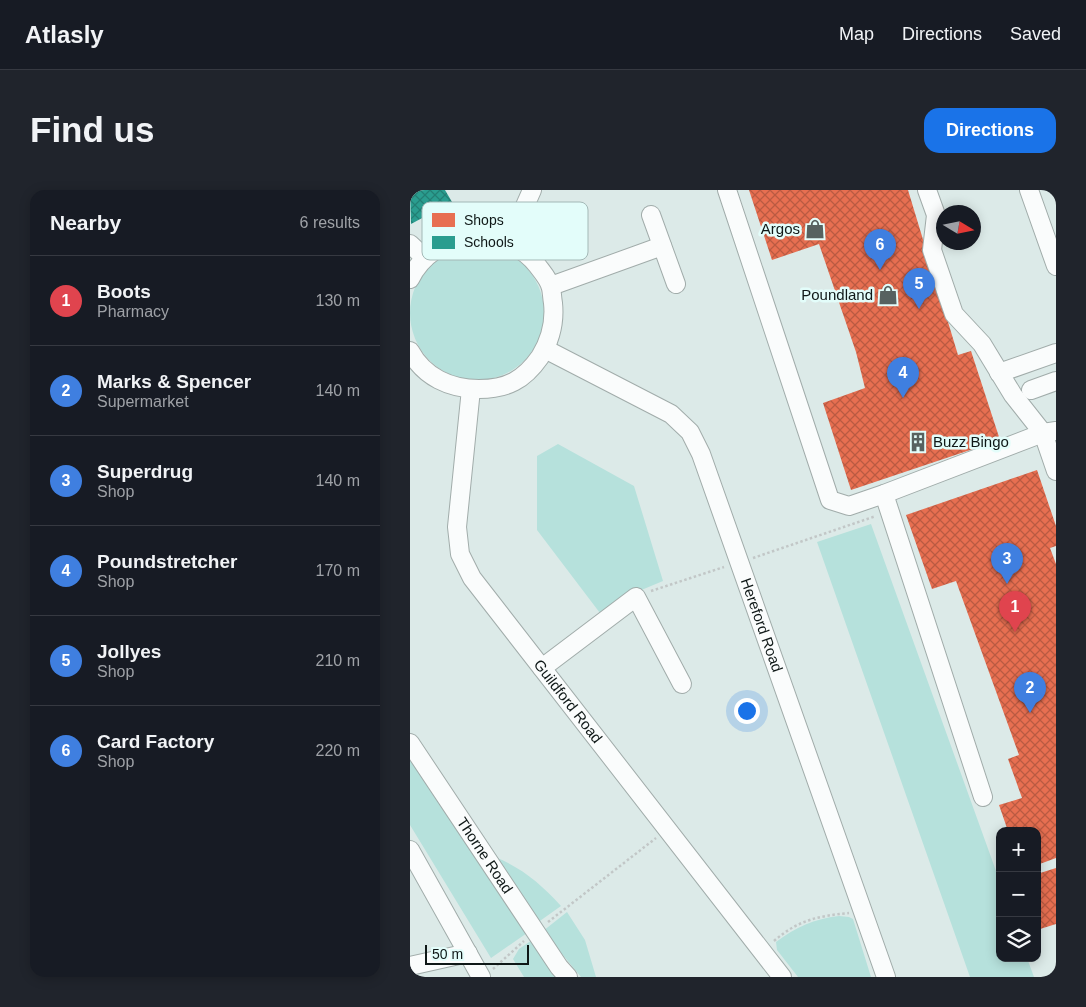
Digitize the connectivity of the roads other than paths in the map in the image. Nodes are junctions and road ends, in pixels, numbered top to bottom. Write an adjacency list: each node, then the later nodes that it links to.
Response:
1 (532, 190): 5 (street)
2 (727, 190): 25 (street)
3 (927, 190): 19 (street)
4 (1029, 190): 12 (street)
5 (527, 202)
6 (650, 215): 8 (street)
7 (410, 244): 9 (street)
8 (662, 246): 14 (street); 15 (street)
9 (422, 254)
10 (425, 260): 13 (street)
11 (533, 260): 15 (street)
12 (1056, 266)
13 (410, 280)
14 (676, 284)
15 (551, 286): 16 (street)
16 (545, 349): 21 (street); 36 (street, Hereford Road)
17 (1056, 354): 19 (street)
18 (412, 359): 21 (street)
19 (999, 373): 23 (street)
20 (1056, 381): 22 (street)
21 (471, 389): 26 (street, Guildford Road)
22 (1031, 390)
23 (1049, 432): 24 (street); 25 (street)
24 (1056, 471)
25 (884, 494): 29 (street)
26 (542, 668): 27 (street); 35 (street, Guildford Road)
27 (682, 684)
28 (410, 743): 33 (street, Thorne Road)
29 (983, 797)
30 (410, 850): 31 (street)
31 (468, 953): 32 (street); 34 (street)
32 (410, 966)
33 (564, 972)
34 (486, 974)
35 (782, 977)
36 (886, 977)

